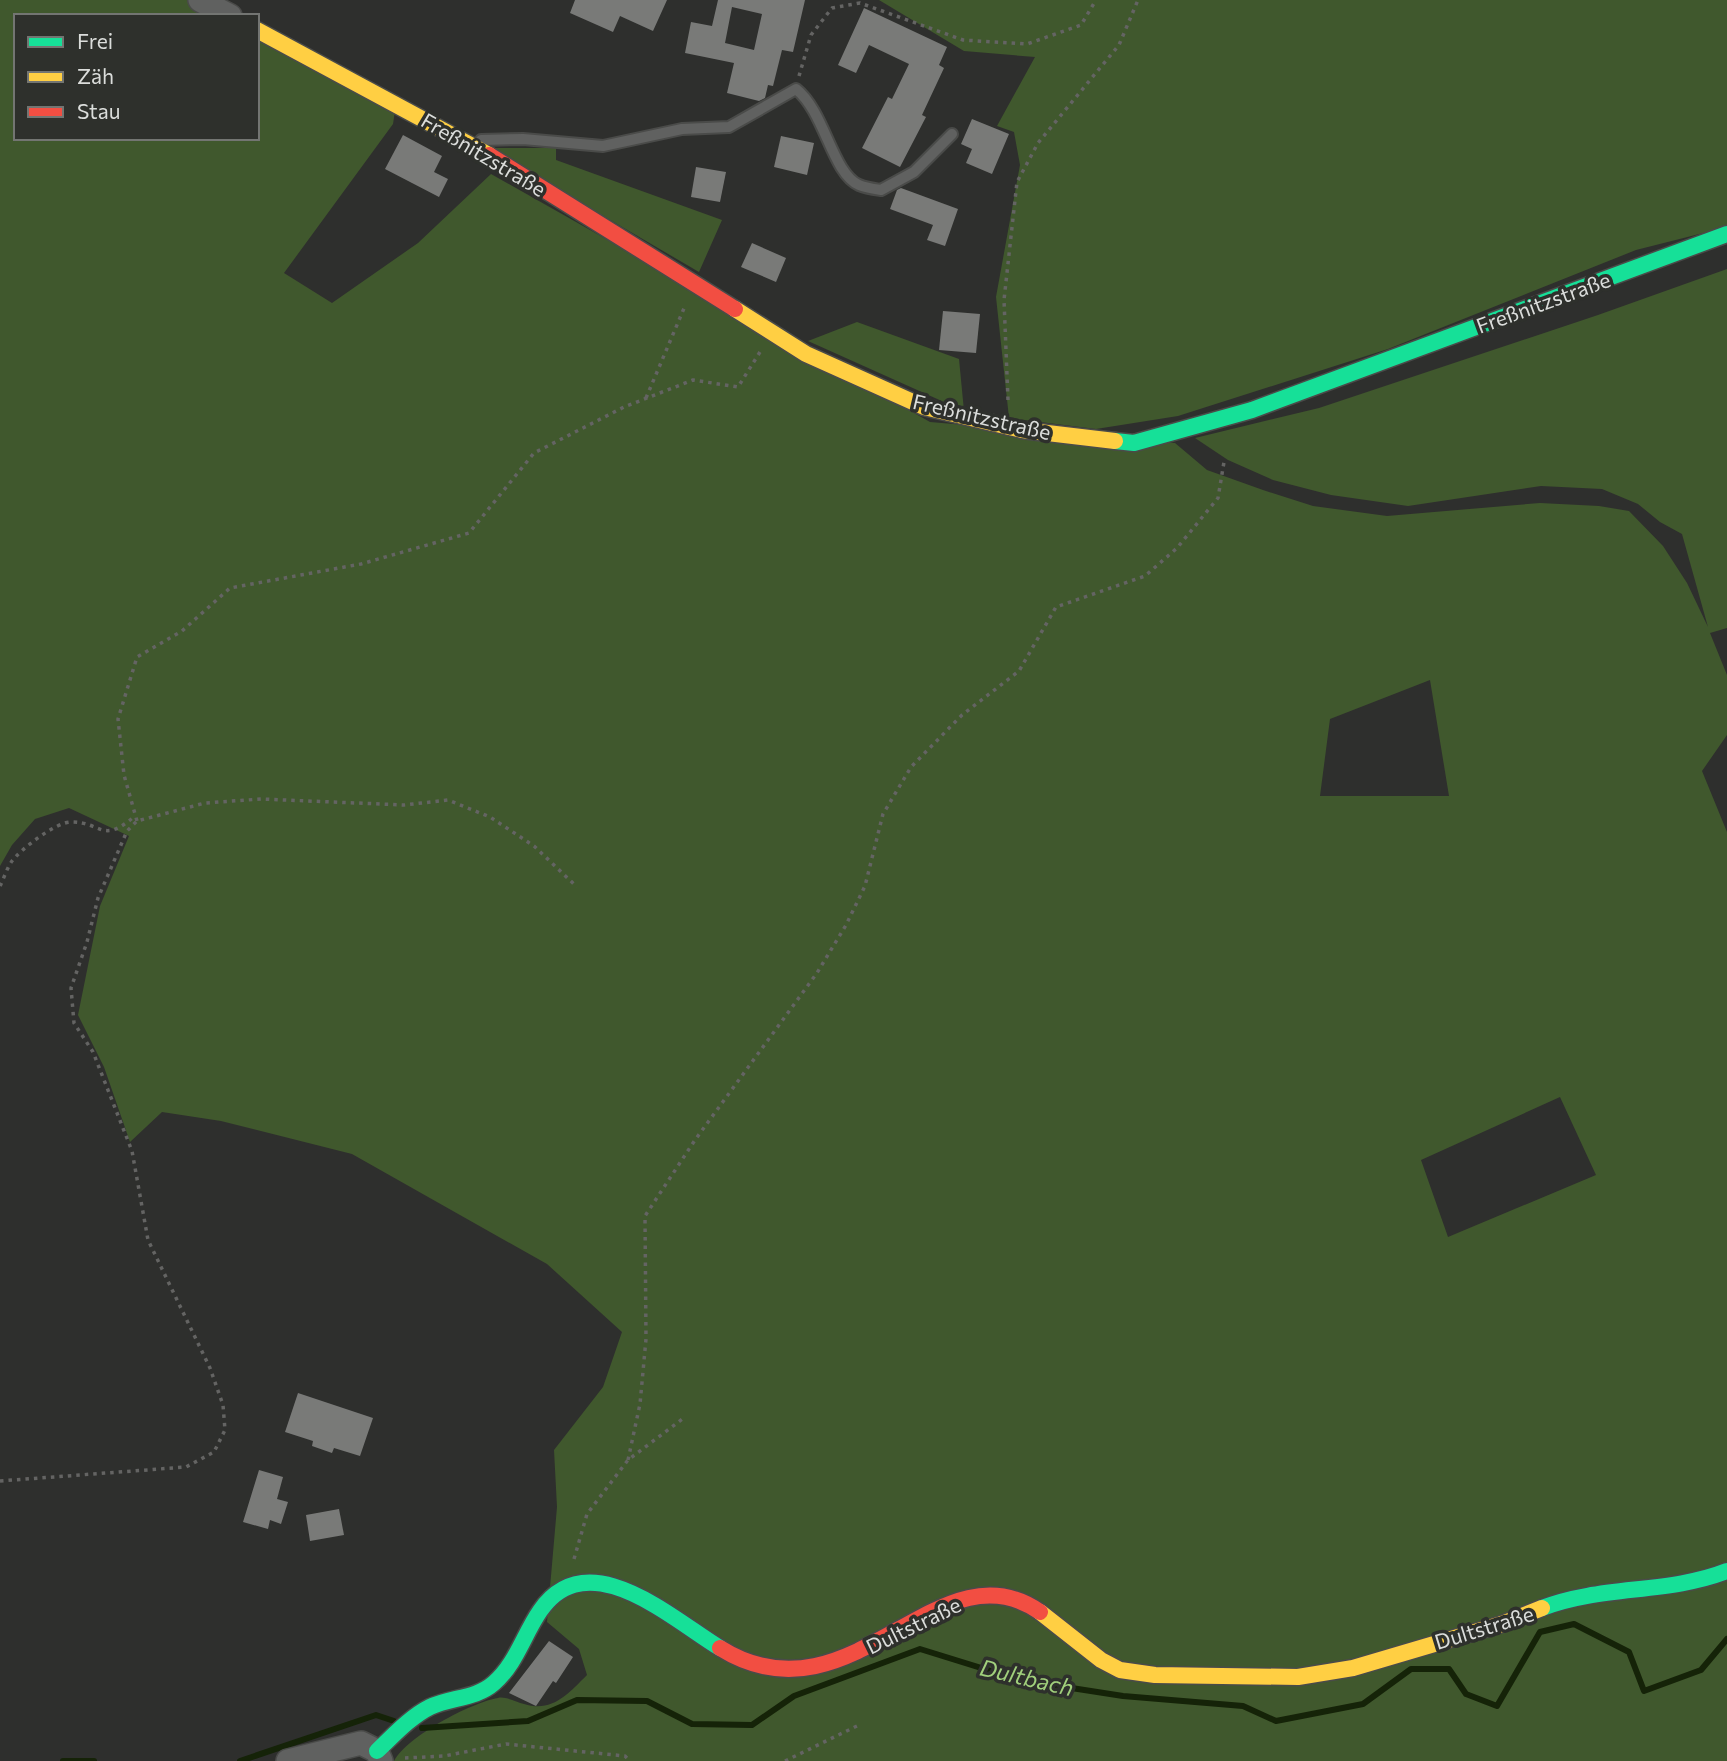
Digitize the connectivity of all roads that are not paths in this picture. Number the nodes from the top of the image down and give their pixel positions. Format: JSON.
{"nodes":[{"id":1,"x":201,"y":0,"type":"edge"},
{"id":2,"x":226,"y":14,"type":"edge"},
{"id":3,"x":259,"y":31,"type":"edge"},
{"id":4,"x":953,"y":134,"type":"dead end"},
{"id":5,"x":468,"y":141,"type":"junction"},
{"id":6,"x":1727,"y":234,"type":"edge"},
{"id":7,"x":1727,"y":1572,"type":"edge"},
{"id":8,"x":379,"y":1756,"type":"edge"},
{"id":9,"x":288,"y":1761,"type":"edge"}],
"edges":[{"from":1,"to":2,"type":"street"},
{"from":3,"to":5,"type":"street","name":"Freßnitzstraße"},
{"from":4,"to":5,"type":"lane"},
{"from":5,"to":6,"type":"street","name":"Freßnitzstraße"},
{"from":7,"to":8,"type":"street","name":"Dultstraße"},
{"from":8,"to":9,"type":"street"}]}
